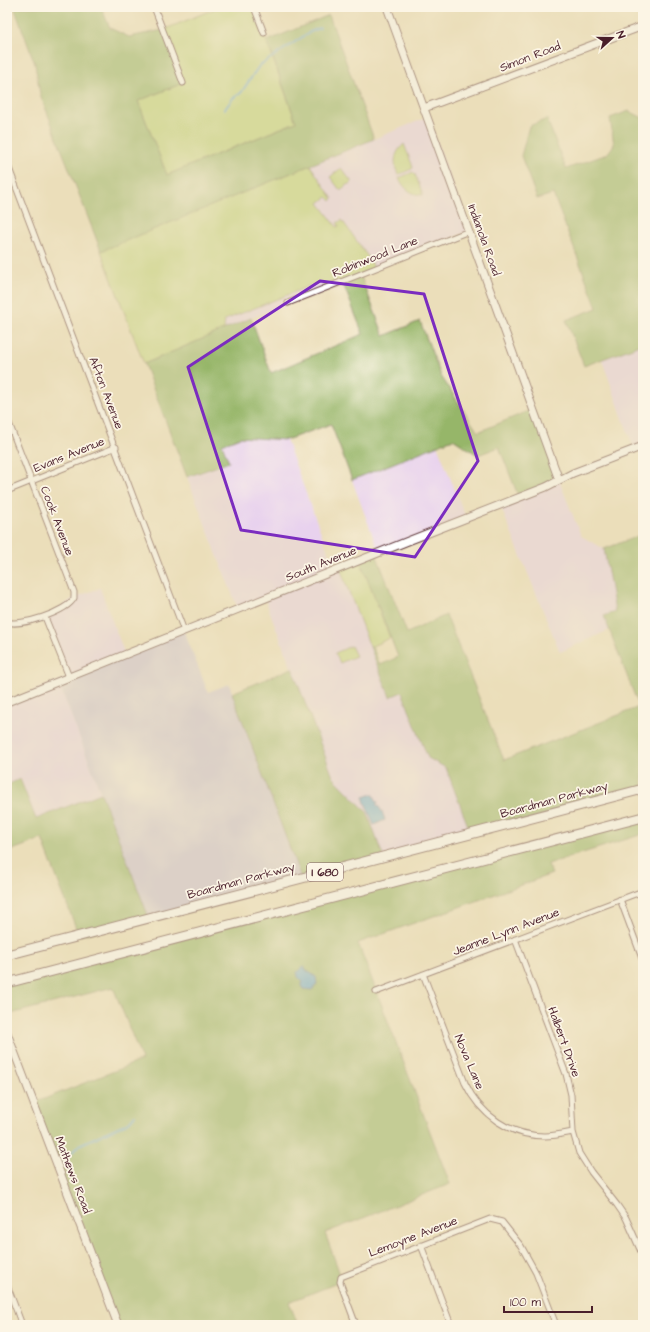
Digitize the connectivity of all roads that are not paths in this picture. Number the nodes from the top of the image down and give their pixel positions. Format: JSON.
{"nodes":[{"id":1,"x":154,"y":7,"type":"edge"},
{"id":2,"x":254,"y":7,"type":"edge"},
{"id":3,"x":387,"y":7,"type":"edge"},
{"id":4,"x":643,"y":26,"type":"edge"},
{"id":5,"x":264,"y":33,"type":"dead end"},
{"id":6,"x":183,"y":83,"type":"dead end"},
{"id":7,"x":424,"y":108,"type":"junction"},
{"id":8,"x":7,"y":163,"type":"edge"},
{"id":9,"x":469,"y":231,"type":"junction"},
{"id":10,"x":288,"y":303,"type":"dead end"},
{"id":11,"x":7,"y":418,"type":"edge"},
{"id":12,"x":643,"y":446,"type":"edge"},
{"id":13,"x":116,"y":447,"type":"junction"},
{"id":14,"x":559,"y":480,"type":"junction"},
{"id":15,"x":31,"y":481,"type":"junction"},
{"id":16,"x":7,"y":491,"type":"edge"},
{"id":17,"x":45,"y":617,"type":"junction"},
{"id":18,"x":7,"y":622,"type":"edge"},
{"id":19,"x":184,"y":631,"type":"junction"},
{"id":20,"x":69,"y":677,"type":"junction"},
{"id":21,"x":7,"y":702,"type":"edge"},
{"id":22,"x":643,"y":789,"type":"edge"},
{"id":23,"x":643,"y":817,"type":"edge"},
{"id":24,"x":643,"y":891,"type":"edge"},
{"id":25,"x":620,"y":900,"type":"junction"},
{"id":26,"x":515,"y":939,"type":"junction"},
{"id":27,"x":7,"y":955,"type":"edge"},
{"id":28,"x":643,"y":961,"type":"edge"},
{"id":29,"x":423,"y":974,"type":"junction"},
{"id":30,"x":7,"y":983,"type":"edge"},
{"id":31,"x":376,"y":992,"type":"dead end"},
{"id":32,"x":7,"y":1033,"type":"edge"},
{"id":33,"x":15,"y":1053,"type":"junction"},
{"id":34,"x":7,"y":1056,"type":"edge"},
{"id":35,"x":573,"y":1132,"type":"junction"},
{"id":36,"x":421,"y":1245,"type":"junction"},
{"id":37,"x":643,"y":1256,"type":"edge"},
{"id":38,"x":7,"y":1285,"type":"edge"},
{"id":39,"x":22,"y":1325,"type":"edge"},
{"id":40,"x":118,"y":1325,"type":"edge"},
{"id":41,"x":356,"y":1325,"type":"edge"},
{"id":42,"x":451,"y":1325,"type":"edge"},
{"id":43,"x":556,"y":1325,"type":"edge"}],
"edges":[{"from":1,"to":6,"type":"street"},
{"from":2,"to":5,"type":"street"},
{"from":3,"to":7,"type":"street","name":"Indianola Road"},
{"from":4,"to":7,"type":"street","name":"Simon Road"},
{"from":7,"to":9,"type":"street","name":"Indianola Road"},
{"from":8,"to":13,"type":"street","name":"Afton Avenue"},
{"from":9,"to":10,"type":"street","name":"Robinwood Lane"},
{"from":9,"to":14,"type":"street","name":"Indianola Road"},
{"from":11,"to":15,"type":"street","name":"Cook Avenue"},
{"from":12,"to":14,"type":"street","name":"South Avenue"},
{"from":13,"to":15,"type":"street","name":"Evans Avenue"},
{"from":13,"to":19,"type":"street","name":"Afton Avenue"},
{"from":14,"to":19,"type":"street","name":"South Avenue"},
{"from":15,"to":16,"type":"street","name":"Evans Avenue"},
{"from":15,"to":17,"type":"street","name":"Cook Avenue"},
{"from":17,"to":18,"type":"street","name":"Cook Avenue"},
{"from":17,"to":20,"type":"street"},
{"from":19,"to":20,"type":"street","name":"South Avenue"},
{"from":20,"to":21,"type":"street","name":"South Avenue"},
{"from":22,"to":27,"type":"highway","name":"Boardman Parkway","number":"I 680"},
{"from":23,"to":30,"type":"highway","number":"I 680"},
{"from":24,"to":25,"type":"street","name":"Jeanne Lynn Avenue"},
{"from":25,"to":26,"type":"street","name":"Jeanne Lynn Avenue"},
{"from":25,"to":28,"type":"street"},
{"from":26,"to":29,"type":"street","name":"Jeanne Lynn Avenue"},
{"from":26,"to":35,"type":"street","name":"Halbert Drive"},
{"from":29,"to":31,"type":"street","name":"Jeanne Lynn Avenue"},
{"from":29,"to":35,"type":"street","name":"Nova Lane"},
{"from":32,"to":33,"type":"street","name":"Mathews Road"},
{"from":33,"to":34,"type":"street"},
{"from":33,"to":40,"type":"street","name":"Mathews Road"},
{"from":35,"to":37,"type":"street","name":"Halbert Drive"},
{"from":36,"to":41,"type":"street","name":"Lemoyne Avenue"},
{"from":36,"to":42,"type":"street"},
{"from":36,"to":43,"type":"street","name":"Lemoyne Avenue"},
{"from":38,"to":39,"type":"street"}]}
